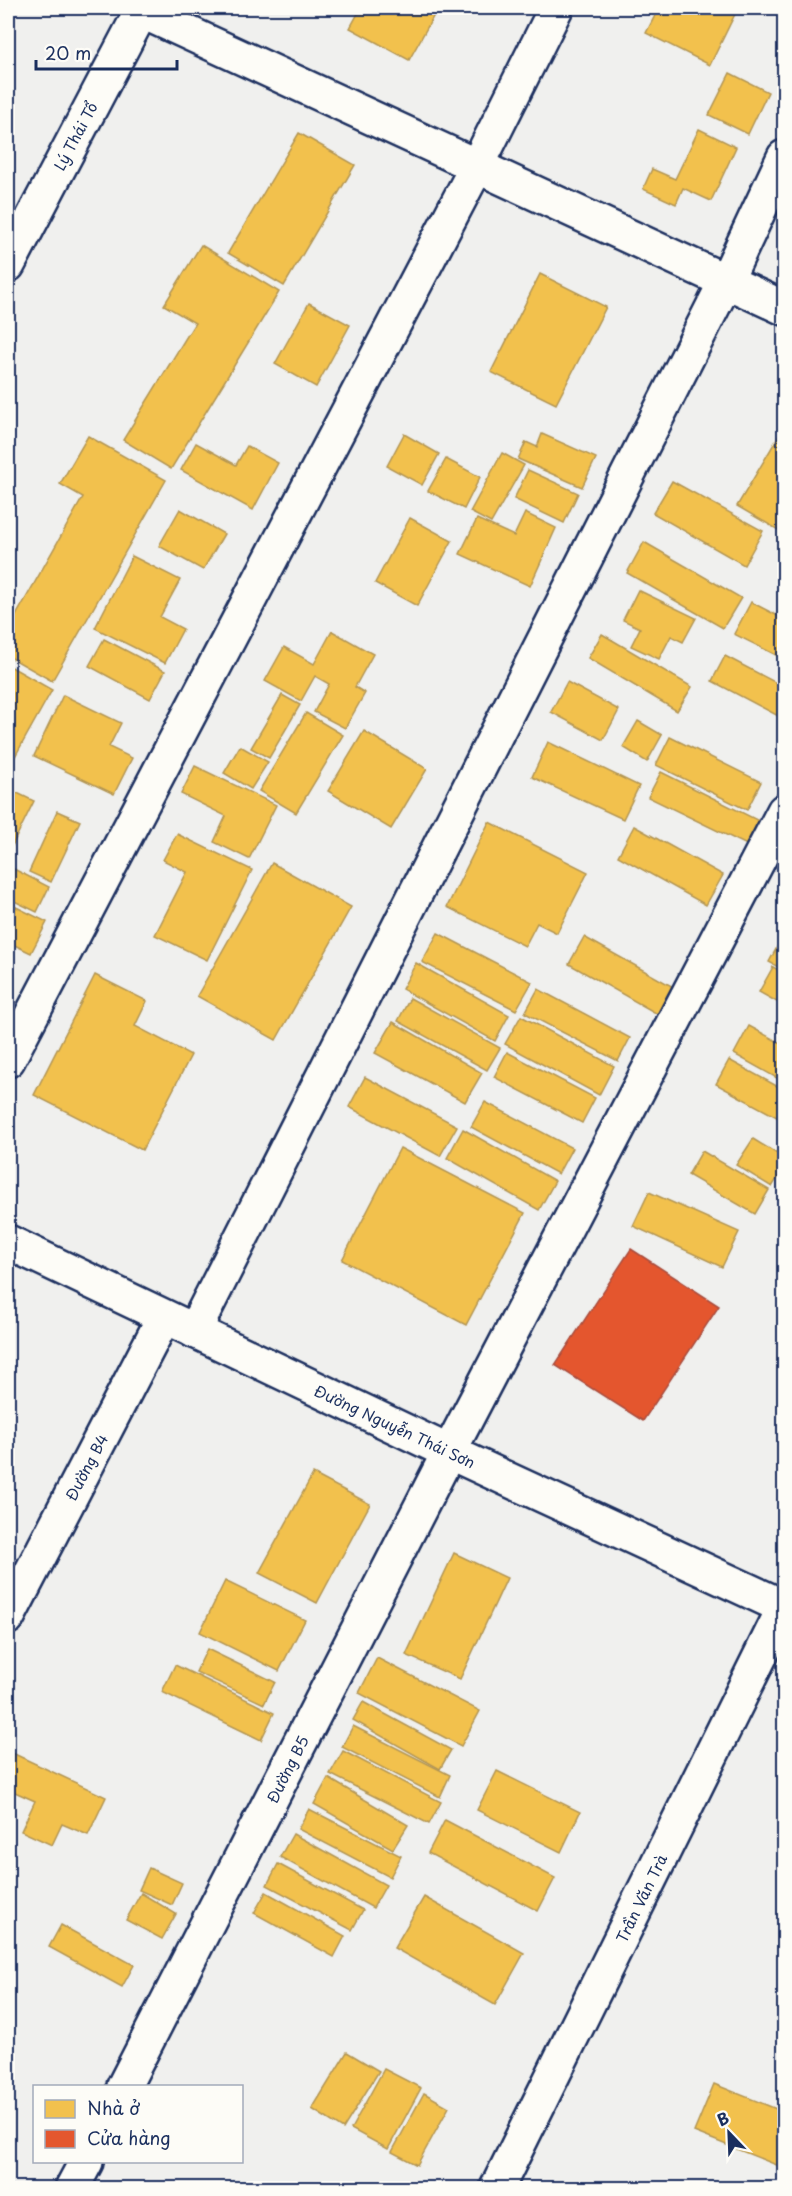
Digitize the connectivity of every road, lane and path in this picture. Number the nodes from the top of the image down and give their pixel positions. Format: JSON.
{"nodes":[{"id":1,"x":556,"y":8,"type":"edge"},
{"id":2,"x":139,"y":9,"type":"edge"},
{"id":3,"x":784,"y":157,"type":"edge"},
{"id":4,"x":477,"y":166,"type":"junction"},
{"id":5,"x":8,"y":265,"type":"edge"},
{"id":6,"x":726,"y":281,"type":"junction"},
{"id":7,"x":784,"y":308,"type":"edge"},
{"id":8,"x":784,"y":811,"type":"edge"},
{"id":9,"x":8,"y":1060,"type":"edge"},
{"id":10,"x":8,"y":1242,"type":"edge"},
{"id":11,"x":164,"y":1317,"type":"junction"},
{"id":12,"x":194,"y":1330,"type":"junction"},
{"id":13,"x":449,"y":1452,"type":"junction"},
{"id":14,"x":784,"y":1607,"type":"edge"},
{"id":15,"x":8,"y":1617,"type":"edge"},
{"id":16,"x":125,"y":2085,"type":"edge"},
{"id":17,"x":85,"y":2163,"type":"edge"},
{"id":18,"x":72,"y":2188,"type":"edge"},
{"id":19,"x":497,"y":2188,"type":"edge"}],
"edges":[{"from":1,"to":4,"type":"street"},
{"from":2,"to":4,"type":"street"},
{"from":2,"to":5,"type":"street","name":"Lý Thái Tổ"},
{"from":3,"to":6,"type":"street"},
{"from":4,"to":6,"type":"street"},
{"from":4,"to":9,"type":"street"},
{"from":6,"to":7,"type":"street"},
{"from":6,"to":12,"type":"street"},
{"from":8,"to":13,"type":"street","name":"Đường B5"},
{"from":10,"to":11,"type":"street","name":"Đường Nguyễn Thái Sơn"},
{"from":11,"to":12,"type":"street","name":"Đường Nguyễn Thái Sơn"},
{"from":11,"to":15,"type":"street","name":"Đường B4"},
{"from":12,"to":13,"type":"street","name":"Đường Nguyễn Thái Sơn"},
{"from":13,"to":14,"type":"street","name":"Đường Nguyễn Thái Sơn"},
{"from":13,"to":16,"type":"street","name":"Đường B5"},
{"from":14,"to":19,"type":"street","name":"Trần Văn Trà"},
{"from":17,"to":18,"type":"street"}]}
